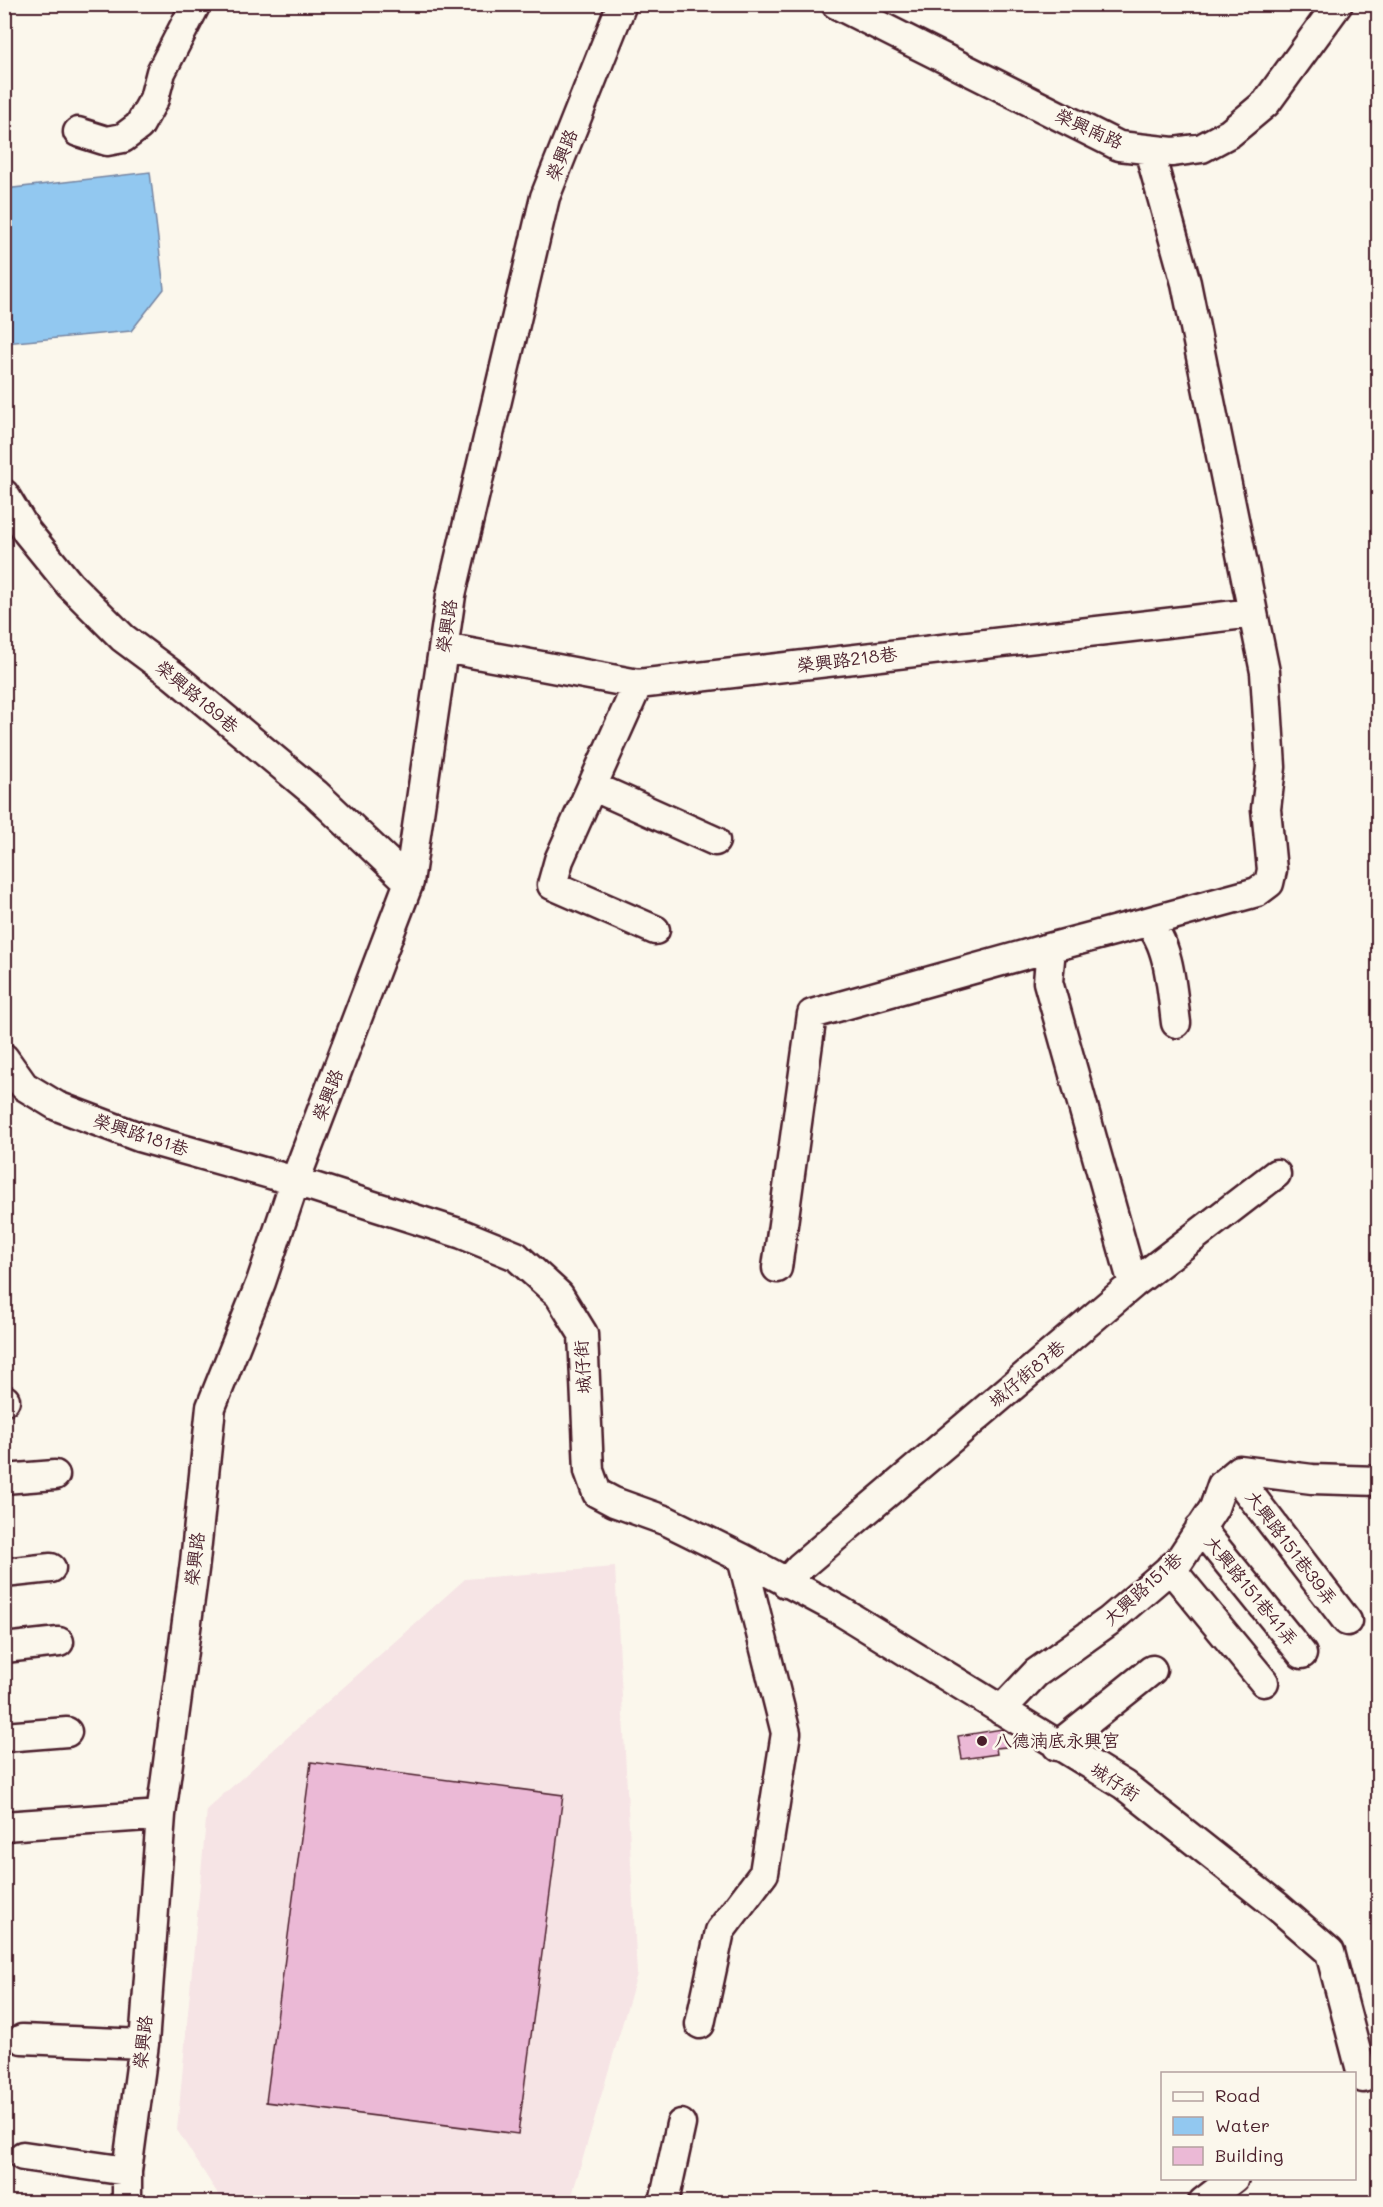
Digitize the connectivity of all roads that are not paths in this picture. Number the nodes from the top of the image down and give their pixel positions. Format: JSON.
{"nodes":[{"id":1,"x":196,"y":4,"type":"edge"},
{"id":2,"x":622,"y":4,"type":"edge"},
{"id":3,"x":836,"y":4,"type":"edge"},
{"id":4,"x":1338,"y":4,"type":"edge"},
{"id":5,"x":78,"y":132,"type":"dead end"},
{"id":6,"x":1149,"y":150,"type":"junction"},
{"id":7,"x":4,"y":494,"type":"edge"},
{"id":8,"x":1252,"y":613,"type":"junction"},
{"id":9,"x":444,"y":648,"type":"junction"},
{"id":10,"x":638,"y":684,"type":"junction"},
{"id":11,"x":592,"y":786,"type":"junction"},
{"id":12,"x":715,"y":842,"type":"dead end"},
{"id":13,"x":409,"y":882,"type":"junction"},
{"id":14,"x":1147,"y":922,"type":"junction"},
{"id":15,"x":655,"y":930,"type":"dead end"},
{"id":16,"x":1045,"y":949,"type":"junction"},
{"id":17,"x":1176,"y":1023,"type":"dead end"},
{"id":18,"x":4,"y":1058,"type":"edge"},
{"id":19,"x":1276,"y":1174,"type":"dead end"},
{"id":20,"x":295,"y":1180,"type":"junction"},
{"id":21,"x":777,"y":1268,"type":"dead end"},
{"id":22,"x":1133,"y":1284,"type":"junction"},
{"id":23,"x":55,"y":1475,"type":"dead end"},
{"id":24,"x":1235,"y":1475,"type":"junction"},
{"id":25,"x":4,"y":1479,"type":"edge"},
{"id":26,"x":1378,"y":1482,"type":"edge"},
{"id":27,"x":1200,"y":1528,"type":"junction"},
{"id":28,"x":51,"y":1568,"type":"dead end"},
{"id":29,"x":1170,"y":1568,"type":"junction"},
{"id":30,"x":762,"y":1569,"type":"junction"},
{"id":31,"x":4,"y":1573,"type":"edge"},
{"id":32,"x":1347,"y":1621,"type":"dead end"},
{"id":33,"x":59,"y":1642,"type":"dead end"},
{"id":34,"x":4,"y":1648,"type":"edge"},
{"id":35,"x":1302,"y":1654,"type":"dead end"},
{"id":36,"x":1152,"y":1670,"type":"dead end"},
{"id":37,"x":1264,"y":1682,"type":"dead end"},
{"id":38,"x":1001,"y":1710,"type":"junction"},
{"id":39,"x":67,"y":1732,"type":"dead end"},
{"id":40,"x":4,"y":1737,"type":"edge"},
{"id":41,"x":1058,"y":1746,"type":"junction"},
{"id":42,"x":161,"y":1815,"type":"junction"},
{"id":43,"x":4,"y":1826,"type":"edge"},
{"id":44,"x":700,"y":2024,"type":"dead end"},
{"id":45,"x":22,"y":2039,"type":"dead end"},
{"id":46,"x":144,"y":2044,"type":"junction"},
{"id":47,"x":1365,"y":2082,"type":"edge"},
{"id":48,"x":681,"y":2124,"type":"dead end"},
{"id":49,"x":23,"y":2156,"type":"dead end"},
{"id":50,"x":127,"y":2171,"type":"junction"},
{"id":51,"x":1231,"y":2180,"type":"edge"},
{"id":52,"x":127,"y":2202,"type":"edge"},
{"id":53,"x":664,"y":2202,"type":"edge"},
{"id":54,"x":1203,"y":2202,"type":"edge"}],
"edges":[{"from":1,"to":5,"type":"street"},
{"from":2,"to":9,"type":"street","name":"榮興路"},
{"from":3,"to":6,"type":"street","name":"榮興南路"},
{"from":4,"to":6,"type":"street","name":"榮興南路"},
{"from":6,"to":8,"type":"street"},
{"from":7,"to":13,"type":"street","name":"榮興路189巷"},
{"from":8,"to":10,"type":"street","name":"榮興路218巷"},
{"from":8,"to":14,"type":"street"},
{"from":9,"to":10,"type":"street","name":"榮興路218巷"},
{"from":9,"to":13,"type":"street","name":"榮興路"},
{"from":10,"to":11,"type":"street"},
{"from":11,"to":12,"type":"street"},
{"from":11,"to":15,"type":"street"},
{"from":13,"to":20,"type":"street","name":"榮興路"},
{"from":14,"to":16,"type":"street"},
{"from":14,"to":17,"type":"street"},
{"from":16,"to":21,"type":"street"},
{"from":16,"to":22,"type":"street"},
{"from":18,"to":20,"type":"street","name":"榮興路181巷"},
{"from":19,"to":22,"type":"street","name":"城仔街87巷"},
{"from":20,"to":30,"type":"street","name":"城仔街"},
{"from":20,"to":42,"type":"street","name":"榮興路"},
{"from":22,"to":30,"type":"street","name":"城仔街87巷"},
{"from":23,"to":25,"type":"street"},
{"from":24,"to":26,"type":"street"},
{"from":24,"to":27,"type":"street","name":"大興路151巷"},
{"from":24,"to":32,"type":"street","name":"大興路151巷39弄"},
{"from":27,"to":29,"type":"street","name":"大興路151巷"},
{"from":27,"to":35,"type":"street","name":"大興路151巷41弄"},
{"from":28,"to":31,"type":"street"},
{"from":29,"to":37,"type":"street"},
{"from":29,"to":38,"type":"street","name":"大興路151巷"},
{"from":30,"to":38,"type":"street","name":"城仔街"},
{"from":30,"to":44,"type":"street"},
{"from":33,"to":34,"type":"street"},
{"from":36,"to":41,"type":"street"},
{"from":38,"to":41,"type":"street","name":"城仔街"},
{"from":39,"to":40,"type":"street"},
{"from":41,"to":47,"type":"street","name":"城仔街"},
{"from":42,"to":43,"type":"street"},
{"from":42,"to":46,"type":"street","name":"榮興路"},
{"from":45,"to":46,"type":"street"},
{"from":46,"to":50,"type":"street","name":"榮興路"},
{"from":48,"to":53,"type":"street"},
{"from":49,"to":50,"type":"street"},
{"from":50,"to":52,"type":"street","name":"榮興路"},
{"from":51,"to":54,"type":"street"}]}
